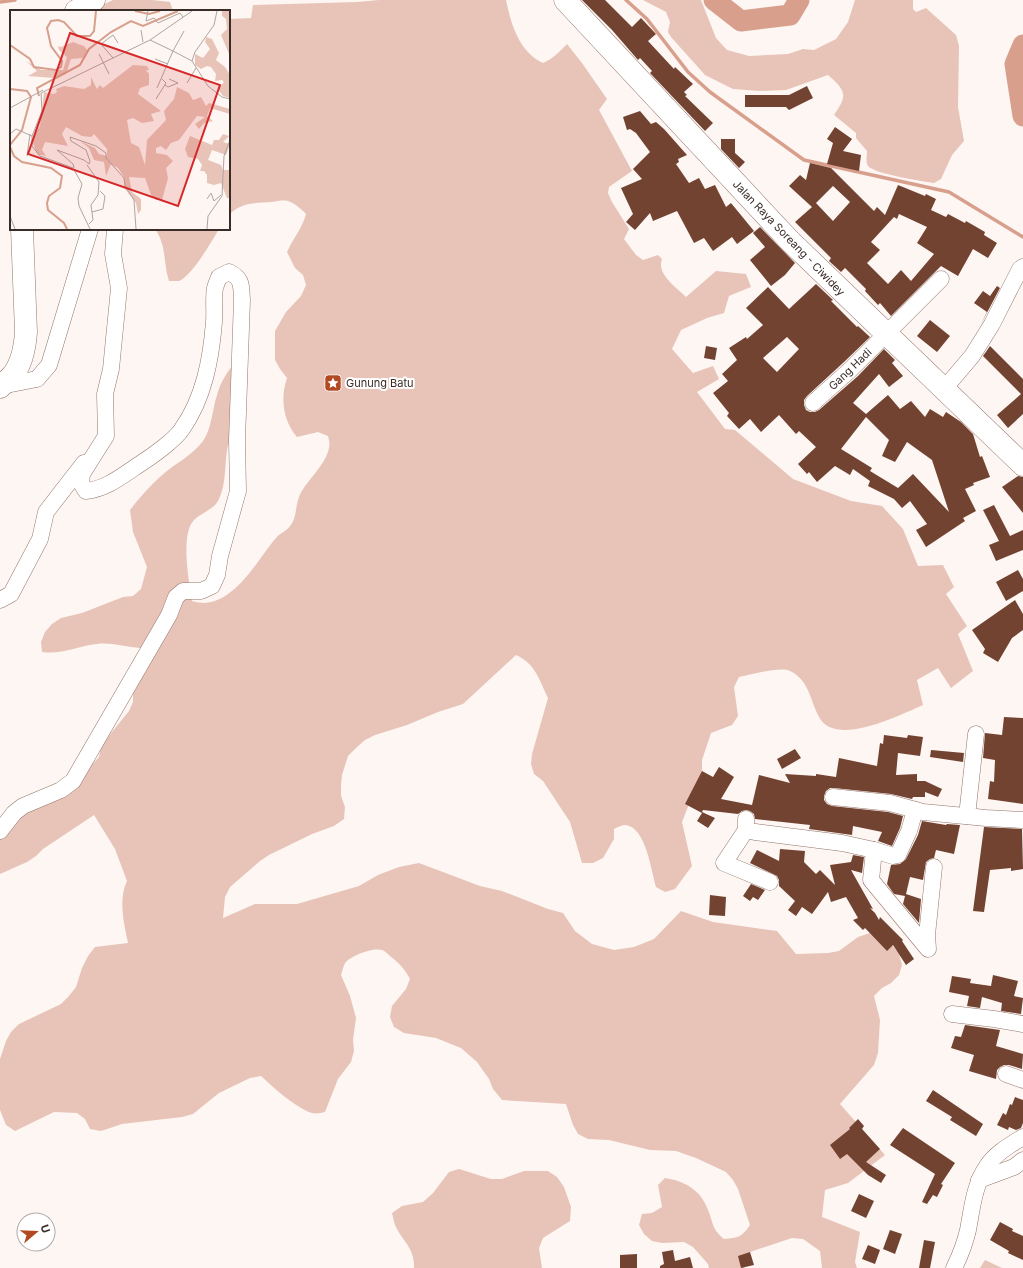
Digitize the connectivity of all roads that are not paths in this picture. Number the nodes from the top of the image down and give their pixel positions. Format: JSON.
{"nodes":[{"id":1,"x":94,"y":0,"type":"edge"},
{"id":2,"x":565,"y":0,"type":"edge"},
{"id":3,"x":78,"y":10,"type":"edge"},
{"id":4,"x":22,"y":230,"type":"edge"},
{"id":5,"x":90,"y":230,"type":"edge"},
{"id":6,"x":115,"y":230,"type":"edge"},
{"id":7,"x":1023,"y":267,"type":"edge"},
{"id":8,"x":941,"y":279,"type":"dead end"},
{"id":9,"x":885,"y":334,"type":"junction"},
{"id":10,"x":0,"y":386,"type":"edge"},
{"id":11,"x":944,"y":390,"type":"junction"},
{"id":12,"x":813,"y":404,"type":"dead end"},
{"id":13,"x":106,"y":436,"type":"junction"},
{"id":14,"x":1023,"y":465,"type":"edge"},
{"id":15,"x":0,"y":600,"type":"edge"},
{"id":16,"x":976,"y":734,"type":"dead end"},
{"id":17,"x":834,"y":797,"type":"dead end"},
{"id":18,"x":915,"y":810,"type":"junction"},
{"id":19,"x":967,"y":816,"type":"junction"},
{"id":20,"x":1023,"y":820,"type":"edge"},
{"id":21,"x":0,"y":831,"type":"edge"},
{"id":22,"x":874,"y":850,"type":"junction"},
{"id":23,"x":934,"y":867,"type":"dead end"},
{"id":24,"x":770,"y":882,"type":"dead end"},
{"id":25,"x":952,"y":1014,"type":"dead end"},
{"id":26,"x":1023,"y":1024,"type":"edge"},
{"id":27,"x":1006,"y":1074,"type":"dead end"},
{"id":28,"x":1023,"y":1080,"type":"edge"},
{"id":29,"x":1023,"y":1137,"type":"edge"},
{"id":30,"x":1023,"y":1160,"type":"edge"},
{"id":31,"x":979,"y":1180,"type":"junction"},
{"id":32,"x":954,"y":1268,"type":"edge"}],
"edges":[{"from":1,"to":3,"type":"highway"},
{"from":2,"to":9,"type":"highway","name":"Jalan Raya Soreang - Ciwidey"},
{"from":4,"to":10,"type":"highway"},
{"from":5,"to":10,"type":"street"},
{"from":6,"to":13,"type":"street"},
{"from":7,"to":11,"type":"street"},
{"from":8,"to":9,"type":"street","name":"Gang Hadi"},
{"from":9,"to":11,"type":"highway","name":"Jalan Raya Soreang - Ciwidey"},
{"from":9,"to":12,"type":"street","name":"Gang Hadi"},
{"from":11,"to":14,"type":"highway","name":"Jalan Raya Soreang - Ciwidey"},
{"from":13,"to":15,"type":"street"},
{"from":13,"to":21,"type":"street"},
{"from":16,"to":19,"type":"street"},
{"from":17,"to":18,"type":"street"},
{"from":18,"to":19,"type":"street"},
{"from":18,"to":22,"type":"street"},
{"from":19,"to":20,"type":"street"},
{"from":22,"to":23,"type":"street"},
{"from":22,"to":24,"type":"street"},
{"from":25,"to":26,"type":"street"},
{"from":27,"to":28,"type":"street"},
{"from":29,"to":31,"type":"street"},
{"from":30,"to":31,"type":"street"},
{"from":31,"to":32,"type":"street"}]}
